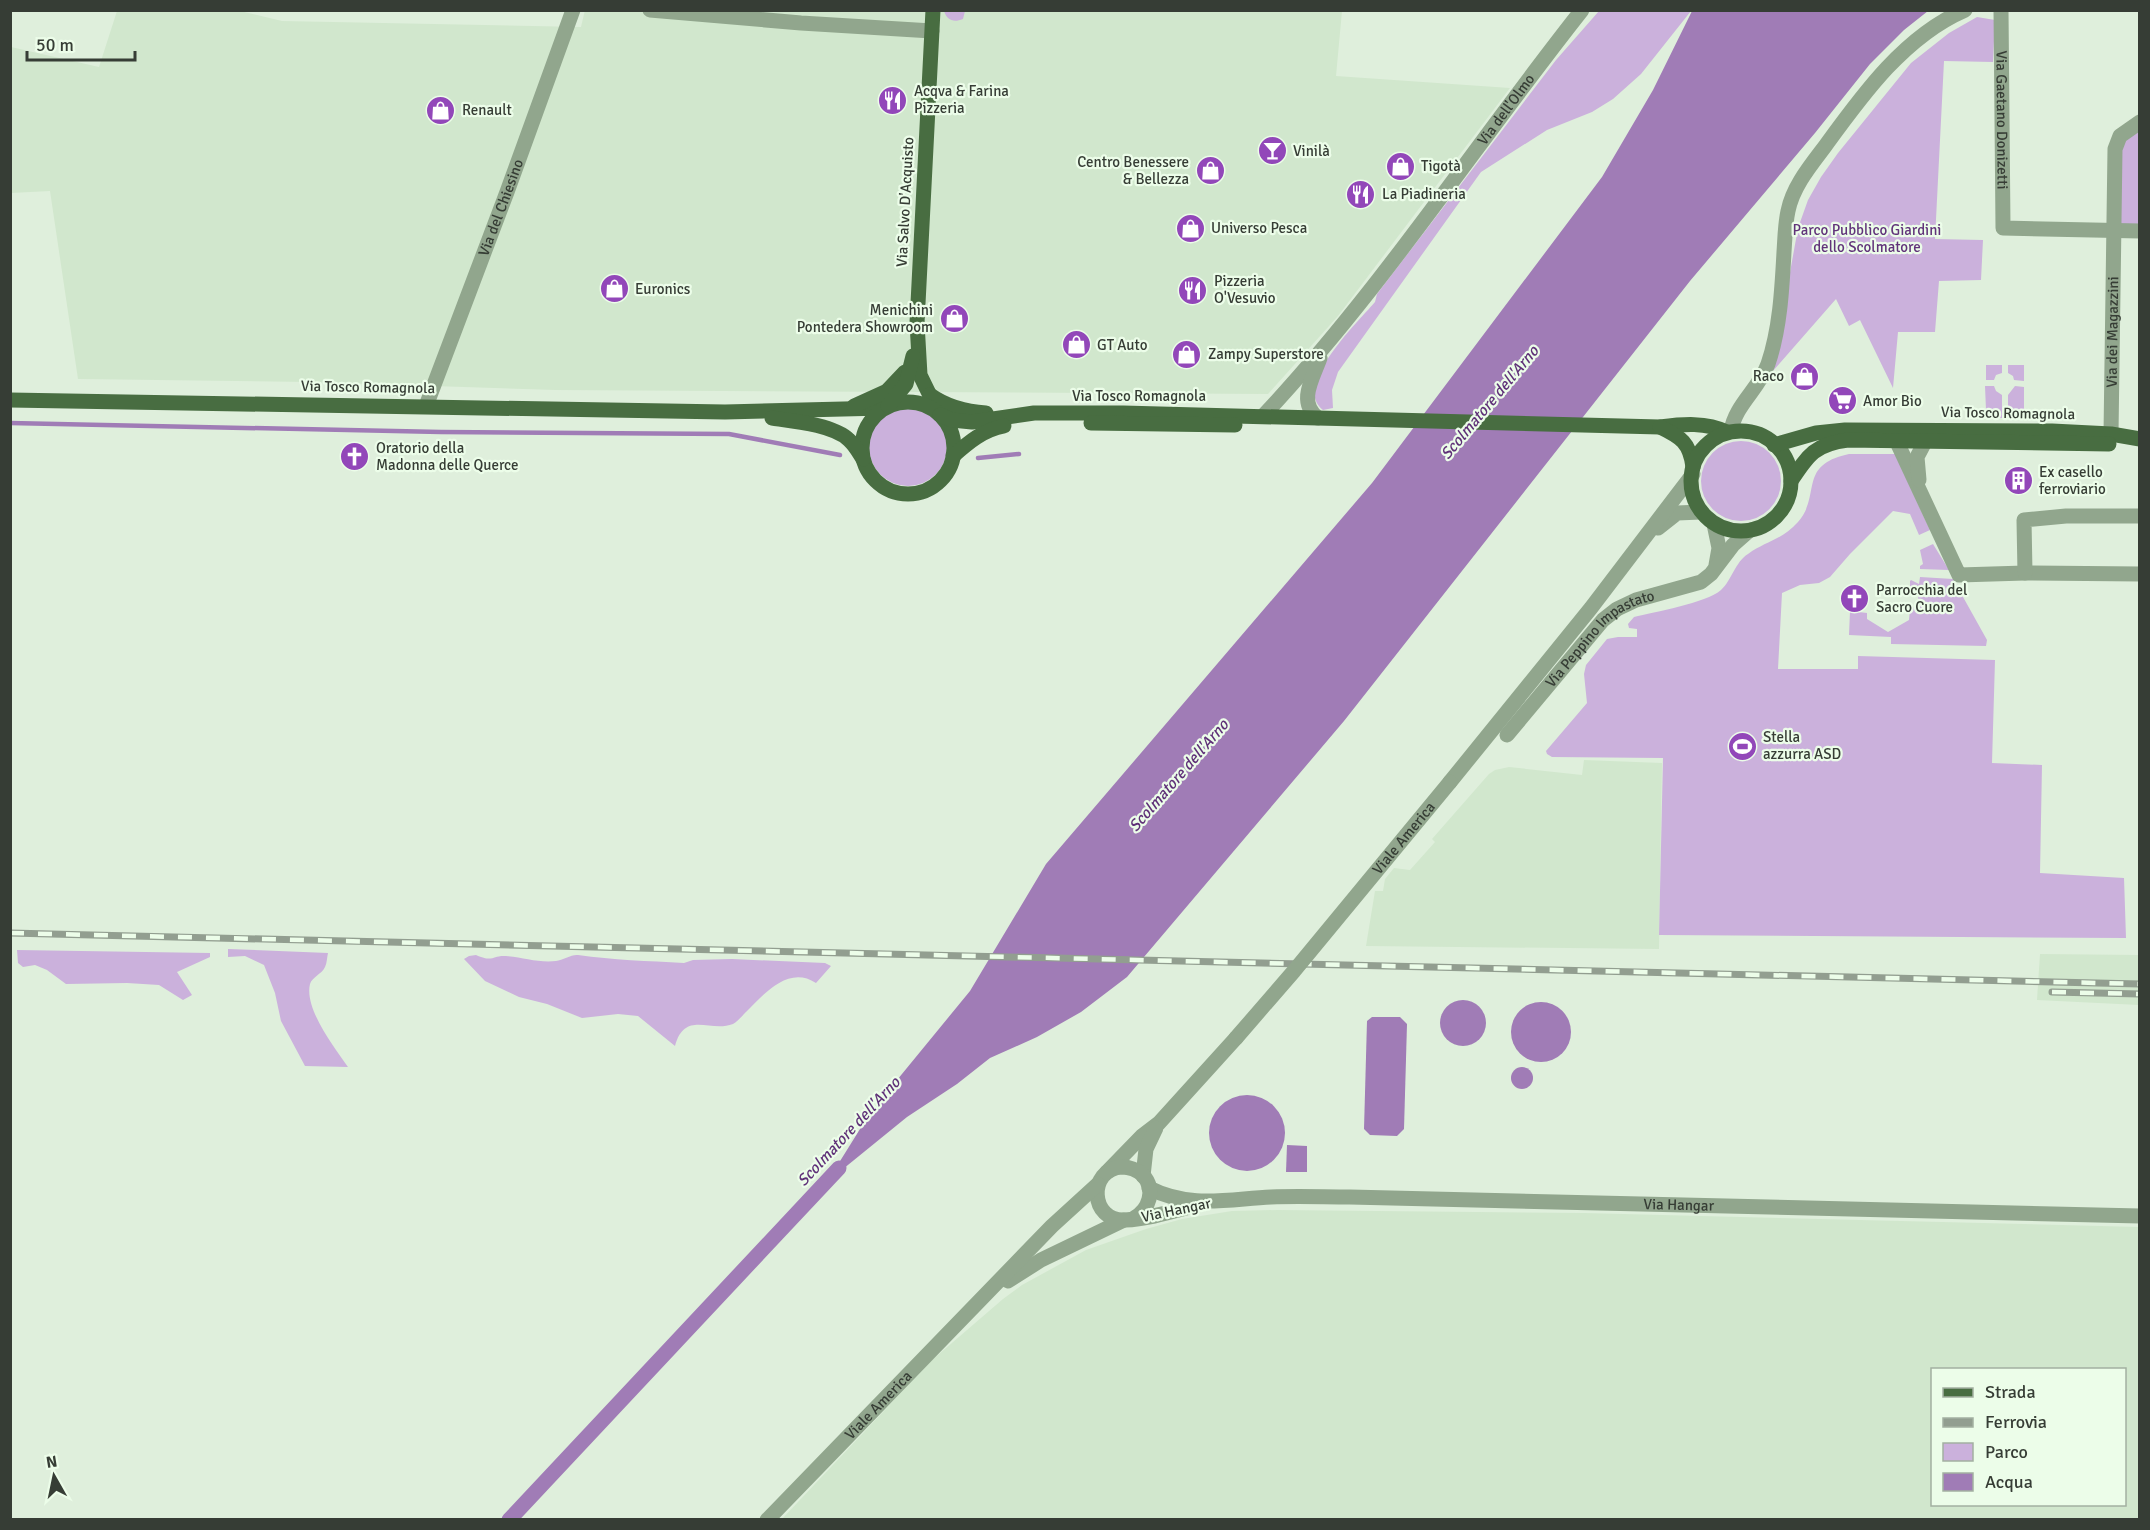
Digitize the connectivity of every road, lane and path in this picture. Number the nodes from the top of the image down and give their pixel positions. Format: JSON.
{"nodes":[{"id":1,"x":573,"y":10,"type":"edge"},
{"id":2,"x":650,"y":10,"type":"edge"},
{"id":3,"x":933,"y":10,"type":"edge"},
{"id":4,"x":1582,"y":10,"type":"edge"},
{"id":5,"x":1965,"y":10,"type":"edge"},
{"id":6,"x":2001,"y":10,"type":"edge"},
{"id":7,"x":932,"y":31,"type":"junction"},
{"id":8,"x":2139,"y":122,"type":"edge"},
{"id":9,"x":2113,"y":230,"type":"junction"},
{"id":10,"x":2139,"y":231,"type":"edge"},
{"id":11,"x":917,"y":323,"type":"junction"},
{"id":12,"x":1322,"y":352,"type":"junction"},
{"id":13,"x":912,"y":359,"type":"junction"},
{"id":14,"x":928,"y":394,"type":"junction"},
{"id":15,"x":10,"y":400,"type":"edge"},
{"id":16,"x":426,"y":406,"type":"junction"},
{"id":17,"x":886,"y":408,"type":"junction"},
{"id":18,"x":844,"y":410,"type":"junction"},
{"id":19,"x":725,"y":412,"type":"junction"},
{"id":20,"x":1028,"y":414,"type":"junction"},
{"id":21,"x":940,"y":415,"type":"junction"},
{"id":22,"x":1264,"y":415,"type":"junction"},
{"id":23,"x":1318,"y":418,"type":"junction"},
{"id":24,"x":1339,"y":419,"type":"junction"},
{"id":25,"x":1680,"y":430,"type":"junction"},
{"id":26,"x":1729,"y":432,"type":"junction"},
{"id":27,"x":2111,"y":434,"type":"junction"},
{"id":28,"x":2137,"y":439,"type":"edge"},
{"id":29,"x":1896,"y":440,"type":"junction"},
{"id":30,"x":1926,"y":440,"type":"junction"},
{"id":31,"x":1774,"y":445,"type":"junction"},
{"id":32,"x":953,"y":456,"type":"junction"},
{"id":33,"x":863,"y":459,"type":"junction"},
{"id":34,"x":1693,"y":471,"type":"junction"},
{"id":35,"x":1791,"y":481,"type":"junction"},
{"id":36,"x":1921,"y":492,"type":"junction"},
{"id":37,"x":1701,"y":512,"type":"junction"},
{"id":38,"x":2139,"y":516,"type":"edge"},
{"id":39,"x":1714,"y":524,"type":"junction"},
{"id":40,"x":1750,"y":530,"type":"junction"},
{"id":41,"x":1638,"y":546,"type":"junction"},
{"id":42,"x":1714,"y":570,"type":"junction"},
{"id":43,"x":2025,"y":573,"type":"junction"},
{"id":44,"x":2139,"y":574,"type":"edge"},
{"id":45,"x":1507,"y":735,"type":"dead end"},
{"id":46,"x":1159,"y":1122,"type":"junction"},
{"id":47,"x":1102,"y":1178,"type":"junction"},
{"id":48,"x":1146,"y":1182,"type":"junction"},
{"id":49,"x":1218,"y":1201,"type":"junction"},
{"id":50,"x":2139,"y":1216,"type":"edge"},
{"id":51,"x":1129,"y":1219,"type":"junction"},
{"id":52,"x":990,"y":1292,"type":"junction"},
{"id":53,"x":767,"y":1520,"type":"edge"}],
"edges":[{"from":1,"to":16,"type":"street","name":"Via del Chiesino"},
{"from":2,"to":7,"type":"street"},
{"from":3,"to":7,"type":"main road","name":"Via Salvo D'Acquisto"},
{"from":4,"to":12,"type":"street","name":"Via dell'Olmo"},
{"from":5,"to":26,"type":"street"},
{"from":6,"to":9,"type":"street","name":"Via Gaetano Donizetti"},
{"from":7,"to":11,"type":"main road","name":"Via Salvo D'Acquisto"},
{"from":8,"to":9,"type":"street","name":"Via dei Magazzini"},
{"from":9,"to":10,"type":"street"},
{"from":9,"to":27,"type":"street","name":"Via dei Magazzini"},
{"from":11,"to":13,"type":"main road"},
{"from":11,"to":14,"type":"main road"},
{"from":12,"to":22,"type":"street","name":"Via dell'Olmo"},
{"from":12,"to":23,"type":"street","name":"Via dell'Olmo"},
{"from":13,"to":17,"type":"main road"},
{"from":13,"to":18,"type":"main road"},
{"from":14,"to":20,"type":"main road"},
{"from":14,"to":21,"type":"main road"},
{"from":15,"to":16,"type":"main road","name":"Via Tosco Romagnola"},
{"from":16,"to":19,"type":"main road","name":"Via Tosco Romagnola"},
{"from":17,"to":18,"type":"main road","name":"Via Tosco Romagnola"},
{"from":17,"to":21,"type":"main road"},
{"from":17,"to":33,"type":"main road"},
{"from":18,"to":19,"type":"main road","name":"Via Tosco Romagnola"},
{"from":19,"to":33,"type":"main road","name":"Via Tosco Romagnola"},
{"from":20,"to":21,"type":"main road","name":"Via Tosco Romagnola"},
{"from":20,"to":22,"type":"main road","name":"Via Tosco Romagnola"},
{"from":21,"to":32,"type":"main road"},
{"from":22,"to":23,"type":"main road","name":"Via Tosco Romagnola"},
{"from":23,"to":24,"type":"main road","name":"Via Tosco Romagnola"},
{"from":24,"to":25,"type":"main road","name":"Via Tosco Romagnola"},
{"from":24,"to":32,"type":"main road","name":"Via Tosco Romagnola"},
{"from":25,"to":26,"type":"main road","name":"Via Tosco Romagnola"},
{"from":25,"to":34,"type":"main road"},
{"from":26,"to":31,"type":"main road"},
{"from":26,"to":34,"type":"main road"},
{"from":27,"to":28,"type":"main road","name":"Via Tosco Romagnola"},
{"from":27,"to":31,"type":"main road","name":"Via Tosco Romagnola"},
{"from":28,"to":30,"type":"main road","name":"Via Tosco Romagnola"},
{"from":29,"to":30,"type":"main road","name":"Via Tosco Romagnola"},
{"from":29,"to":35,"type":"main road","name":"Via Tosco Romagnola"},
{"from":29,"to":36,"type":"street"},
{"from":30,"to":36,"type":"street"},
{"from":31,"to":35,"type":"main road"},
{"from":32,"to":33,"type":"main road"},
{"from":34,"to":37,"type":"main road"},
{"from":34,"to":41,"type":"street"},
{"from":35,"to":40,"type":"main road"},
{"from":36,"to":43,"type":"street"},
{"from":37,"to":39,"type":"main road"},
{"from":37,"to":41,"type":"street"},
{"from":38,"to":43,"type":"street"},
{"from":39,"to":40,"type":"main road"},
{"from":39,"to":42,"type":"street"},
{"from":40,"to":42,"type":"street","name":"Via Peppino Impastato"},
{"from":41,"to":46,"type":"street","name":"Viale America","bridge":true},
{"from":42,"to":45,"type":"street","name":"Via Peppino Impastato"},
{"from":43,"to":44,"type":"street"},
{"from":46,"to":47,"type":"street","name":"Viale America"},
{"from":46,"to":48,"type":"street","name":"Viale America"},
{"from":47,"to":48,"type":"street"},
{"from":47,"to":51,"type":"street"},
{"from":47,"to":52,"type":"street","name":"Viale America"},
{"from":48,"to":49,"type":"street","name":"Via Hangar"},
{"from":48,"to":51,"type":"street","name":"Viale America"},
{"from":49,"to":50,"type":"street","name":"Via Hangar"},
{"from":49,"to":51,"type":"street","name":"Via Hangar"},
{"from":51,"to":52,"type":"street","name":"Viale America"},
{"from":52,"to":53,"type":"street","name":"Viale America"}]}
